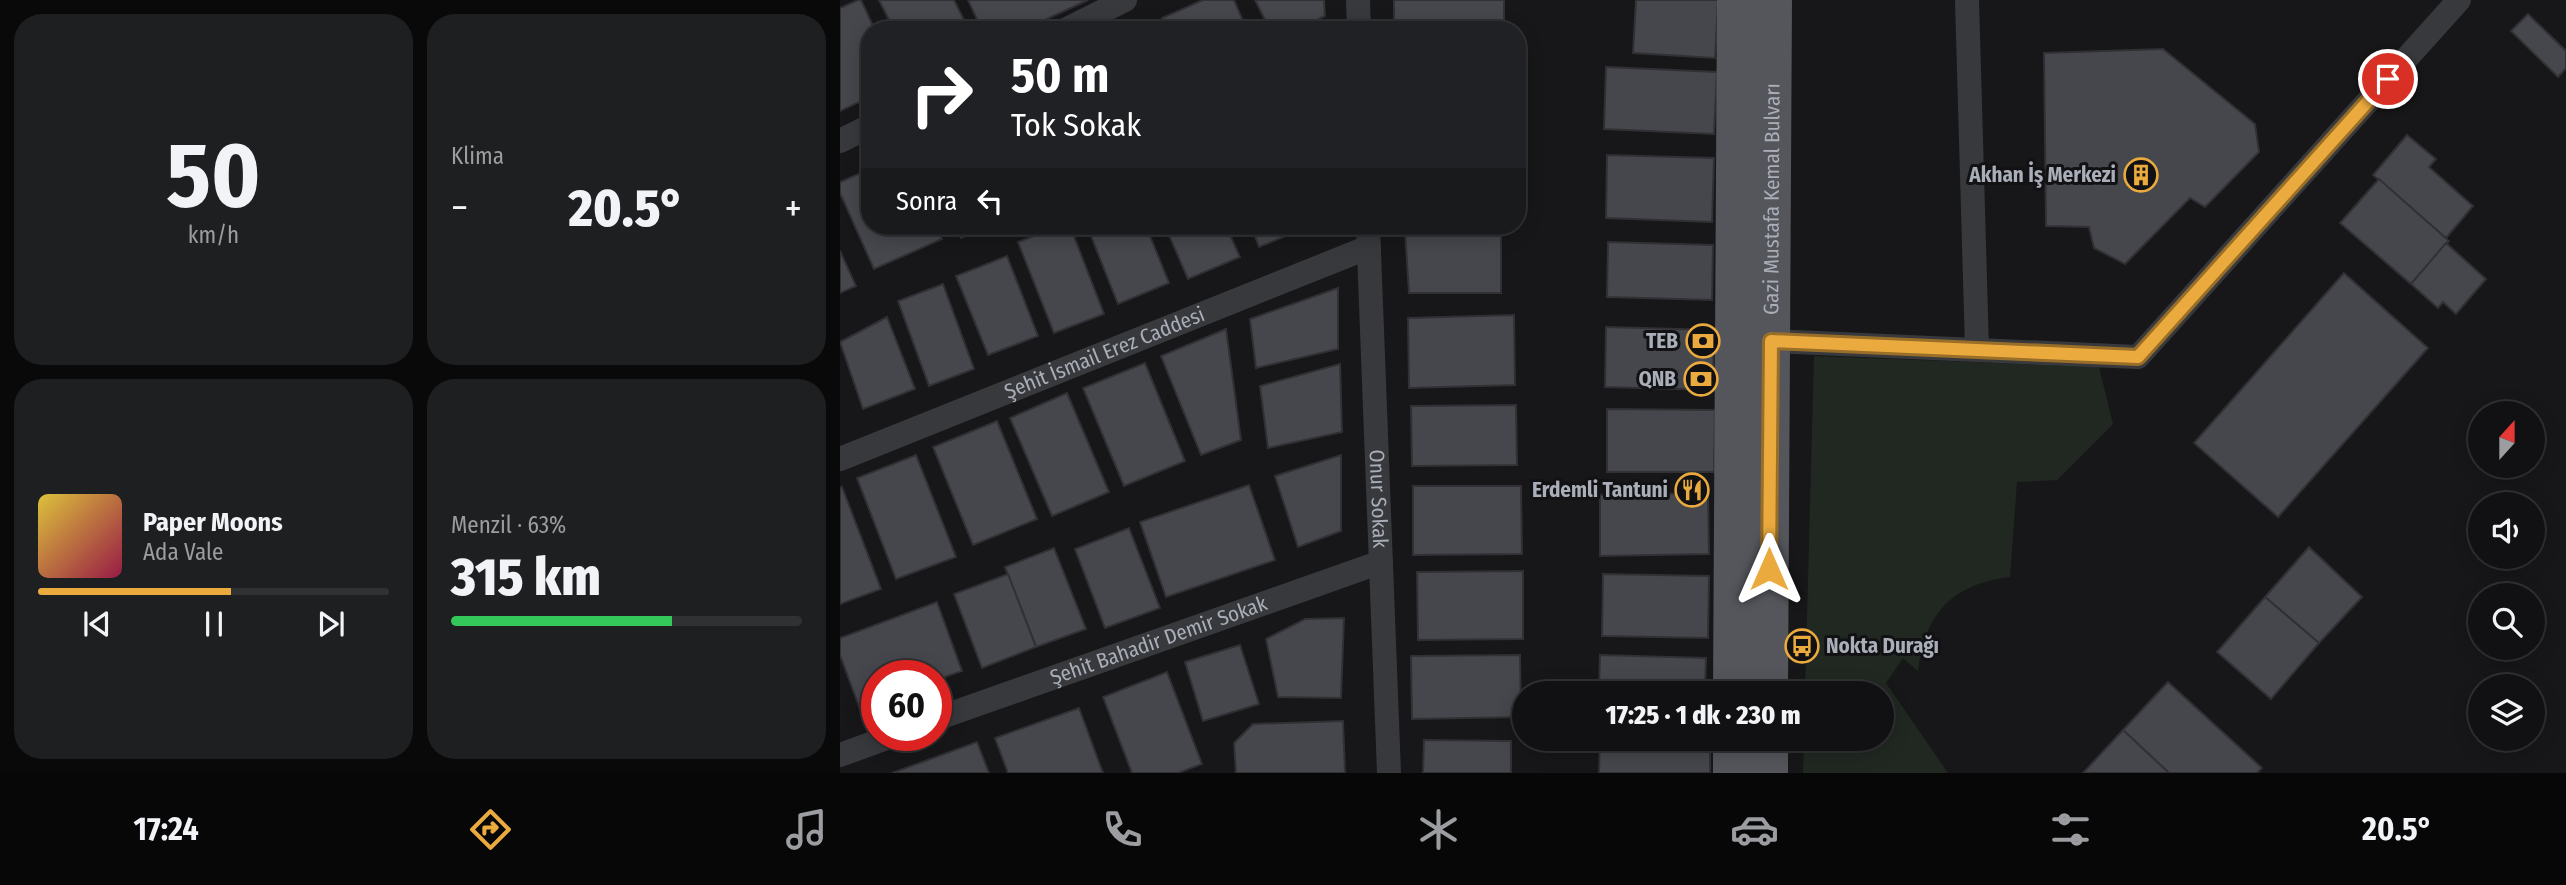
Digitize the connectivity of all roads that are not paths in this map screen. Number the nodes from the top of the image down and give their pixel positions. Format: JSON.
{"nodes":[{"id":1,"x":1125,"y":0,"type":"edge"},
{"id":2,"x":1358,"y":0,"type":"edge"},
{"id":3,"x":1736,"y":0,"type":"edge"},
{"id":4,"x":1773,"y":0,"type":"edge"},
{"id":5,"x":1967,"y":0,"type":"edge"},
{"id":6,"x":1976,"y":0,"type":"edge"},
{"id":7,"x":2459,"y":0,"type":"edge"},
{"id":8,"x":1083,"y":21,"type":"edge"},
{"id":9,"x":1359,"y":21,"type":"edge"},
{"id":10,"x":861,"y":130,"type":"edge"},
{"id":11,"x":840,"y":141,"type":"edge"},
{"id":12,"x":1368,"y":236,"type":"edge"},
{"id":13,"x":1771,"y":341,"type":"junction"},
{"id":14,"x":1976,"y":349,"type":"junction"},
{"id":15,"x":840,"y":459,"type":"edge"},
{"id":16,"x":1381,"y":562,"type":"junction"},
{"id":17,"x":1732,"y":681,"type":"edge"},
{"id":18,"x":1769,"y":681,"type":"edge"},
{"id":19,"x":952,"y":713,"type":"edge"},
{"id":20,"x":861,"y":747,"type":"edge"},
{"id":21,"x":1732,"y":751,"type":"edge"},
{"id":22,"x":1769,"y":751,"type":"edge"},
{"id":23,"x":840,"y":755,"type":"edge"},
{"id":24,"x":1389,"y":773,"type":"edge"},
{"id":25,"x":1732,"y":773,"type":"edge"},
{"id":26,"x":1769,"y":773,"type":"edge"}],
"edges":[{"from":1,"to":8,"type":"street"},
{"from":2,"to":9,"type":"street"},
{"from":3,"to":17,"type":"main road","name":"Gazi Mustafa Kemal Bulvarı"},
{"from":4,"to":13,"type":"main road","name":"Gazi Mustafa Kemal Bulvarı"},
{"from":5,"to":6,"type":"street"},
{"from":5,"to":14,"type":"street"},
{"from":7,"to":14,"type":"street"},
{"from":10,"to":11,"type":"street"},
{"from":12,"to":15,"type":"street","name":"Şehit İsmail Erez Caddesi"},
{"from":12,"to":16,"type":"street","name":"Onur Sokak"},
{"from":13,"to":14,"type":"street"},
{"from":13,"to":18,"type":"main road","name":"Gazi Mustafa Kemal Bulvarı"},
{"from":16,"to":19,"type":"street","name":"Şehit Bahadir Demir Sokak"},
{"from":16,"to":24,"type":"street","name":"Onur Sokak"},
{"from":20,"to":23,"type":"street"},
{"from":21,"to":25,"type":"main road"},
{"from":22,"to":26,"type":"main road"}]}
